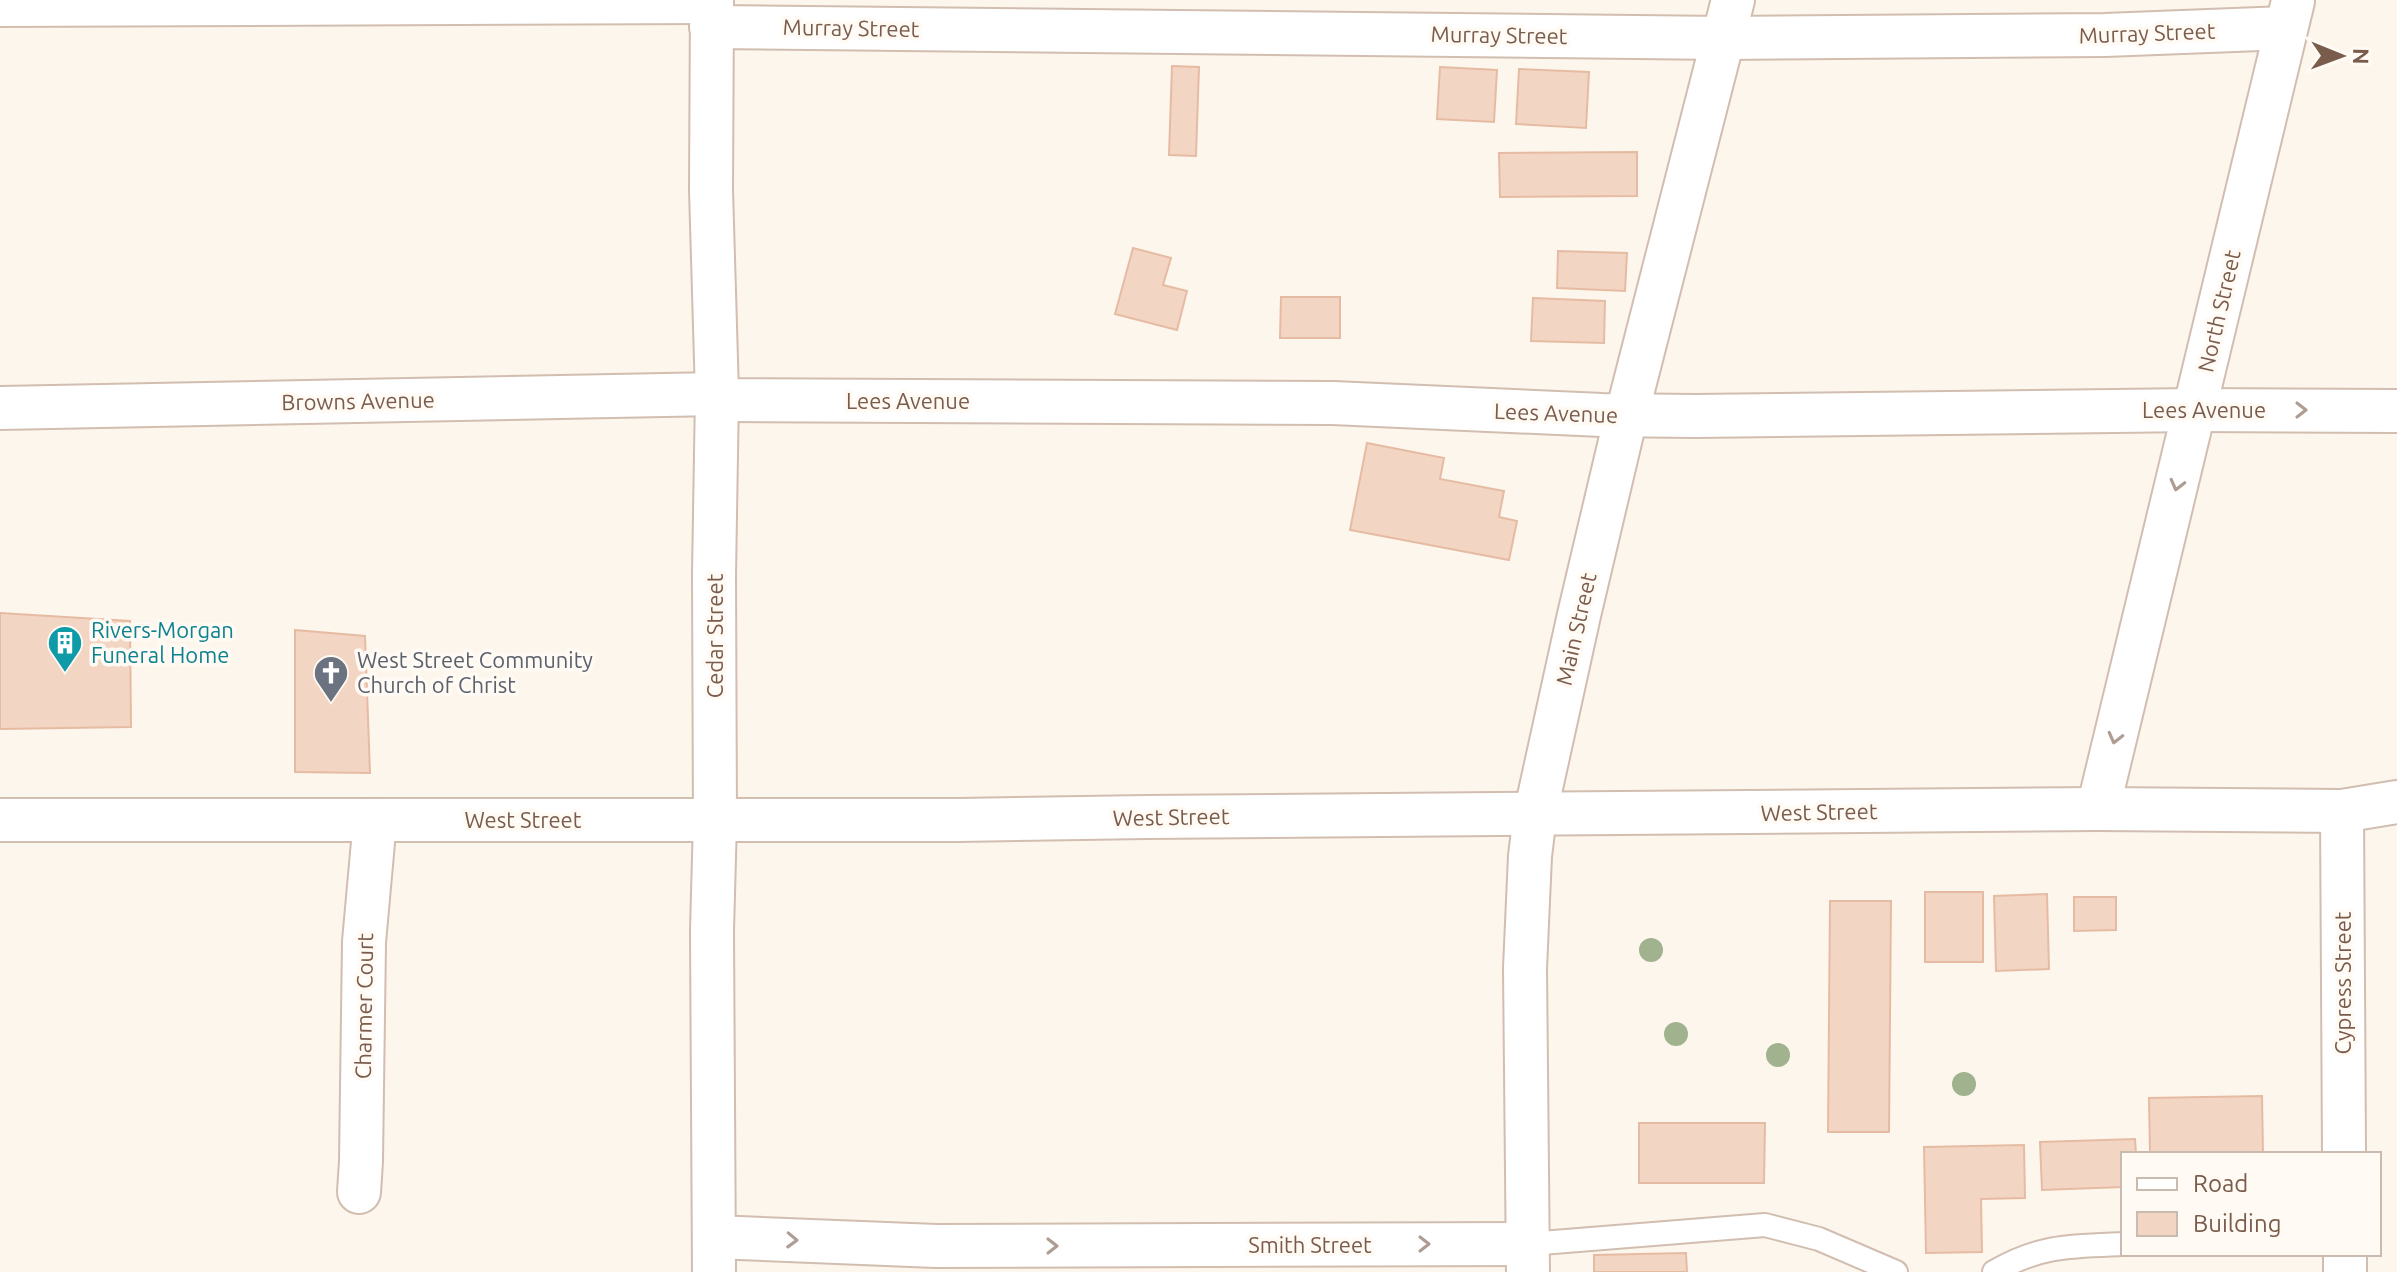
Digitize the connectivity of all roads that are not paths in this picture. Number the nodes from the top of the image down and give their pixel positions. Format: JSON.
{"nodes":[{"id":1,"x":78,"y":2,"type":"edge"},
{"id":2,"x":0,"y":5,"type":"edge"},
{"id":3,"x":712,"y":10,"type":"edge"},
{"id":4,"x":2289,"y":14,"type":"edge"},
{"id":5,"x":1728,"y":19,"type":"edge"},
{"id":6,"x":717,"y":394,"type":"junction"},
{"id":7,"x":0,"y":408,"type":"edge"},
{"id":8,"x":2195,"y":410,"type":"junction"},
{"id":9,"x":2397,"y":411,"type":"edge"},
{"id":10,"x":1627,"y":415,"type":"junction"},
{"id":11,"x":2397,"y":802,"type":"edge"},
{"id":12,"x":2098,"y":809,"type":"junction"},
{"id":13,"x":2342,"y":811,"type":"junction"},
{"id":14,"x":1535,"y":815,"type":"junction"},
{"id":15,"x":0,"y":820,"type":"edge"},
{"id":16,"x":375,"y":820,"type":"junction"},
{"id":17,"x":715,"y":820,"type":"junction"},
{"id":18,"x":2344,"y":1152,"type":"edge"},
{"id":19,"x":359,"y":1192,"type":"dead end"},
{"id":20,"x":2121,"y":1244,"type":"edge"},
{"id":21,"x":714,"y":1255,"type":"edge"},
{"id":22,"x":1528,"y":1258,"type":"edge"},
{"id":23,"x":1896,"y":1272,"type":"edge"},
{"id":24,"x":1994,"y":1272,"type":"edge"}],
"edges":[{"from":1,"to":2,"type":"street","name":"Murray Street"},
{"from":1,"to":3,"type":"street","name":"Murray Street"},
{"from":3,"to":5,"type":"street","name":"Murray Street"},
{"from":3,"to":6,"type":"street","name":"Cedar Street"},
{"from":4,"to":5,"type":"street","name":"Murray Street"},
{"from":4,"to":8,"type":"street","name":"North Street"},
{"from":5,"to":10,"type":"street","name":"Main Street"},
{"from":6,"to":7,"type":"street","name":"Browns Avenue"},
{"from":6,"to":10,"type":"street","name":"Lees Avenue"},
{"from":6,"to":17,"type":"street","name":"Cedar Street"},
{"from":8,"to":9,"type":"street","name":"Lees Avenue","one_way":true},
{"from":8,"to":10,"type":"street","name":"Lees Avenue"},
{"from":8,"to":12,"type":"street","name":"North Street","one_way":true},
{"from":10,"to":14,"type":"street","name":"Main Street"},
{"from":11,"to":13,"type":"street","name":"West Street"},
{"from":12,"to":13,"type":"street","name":"West Street"},
{"from":12,"to":14,"type":"street","name":"West Street"},
{"from":13,"to":18,"type":"street","name":"Cypress Street"},
{"from":14,"to":17,"type":"street","name":"West Street"},
{"from":14,"to":22,"type":"street","name":"Main Street"},
{"from":15,"to":16,"type":"street","name":"West Street"},
{"from":16,"to":17,"type":"street","name":"West Street"},
{"from":16,"to":19,"type":"street","name":"Charmer Court"},
{"from":17,"to":21,"type":"street","name":"Cedar Street"},
{"from":20,"to":24,"type":"lane"},
{"from":21,"to":22,"type":"street","name":"Smith Street","one_way":true},
{"from":22,"to":23,"type":"lane","name":"Smith Street"}]}
